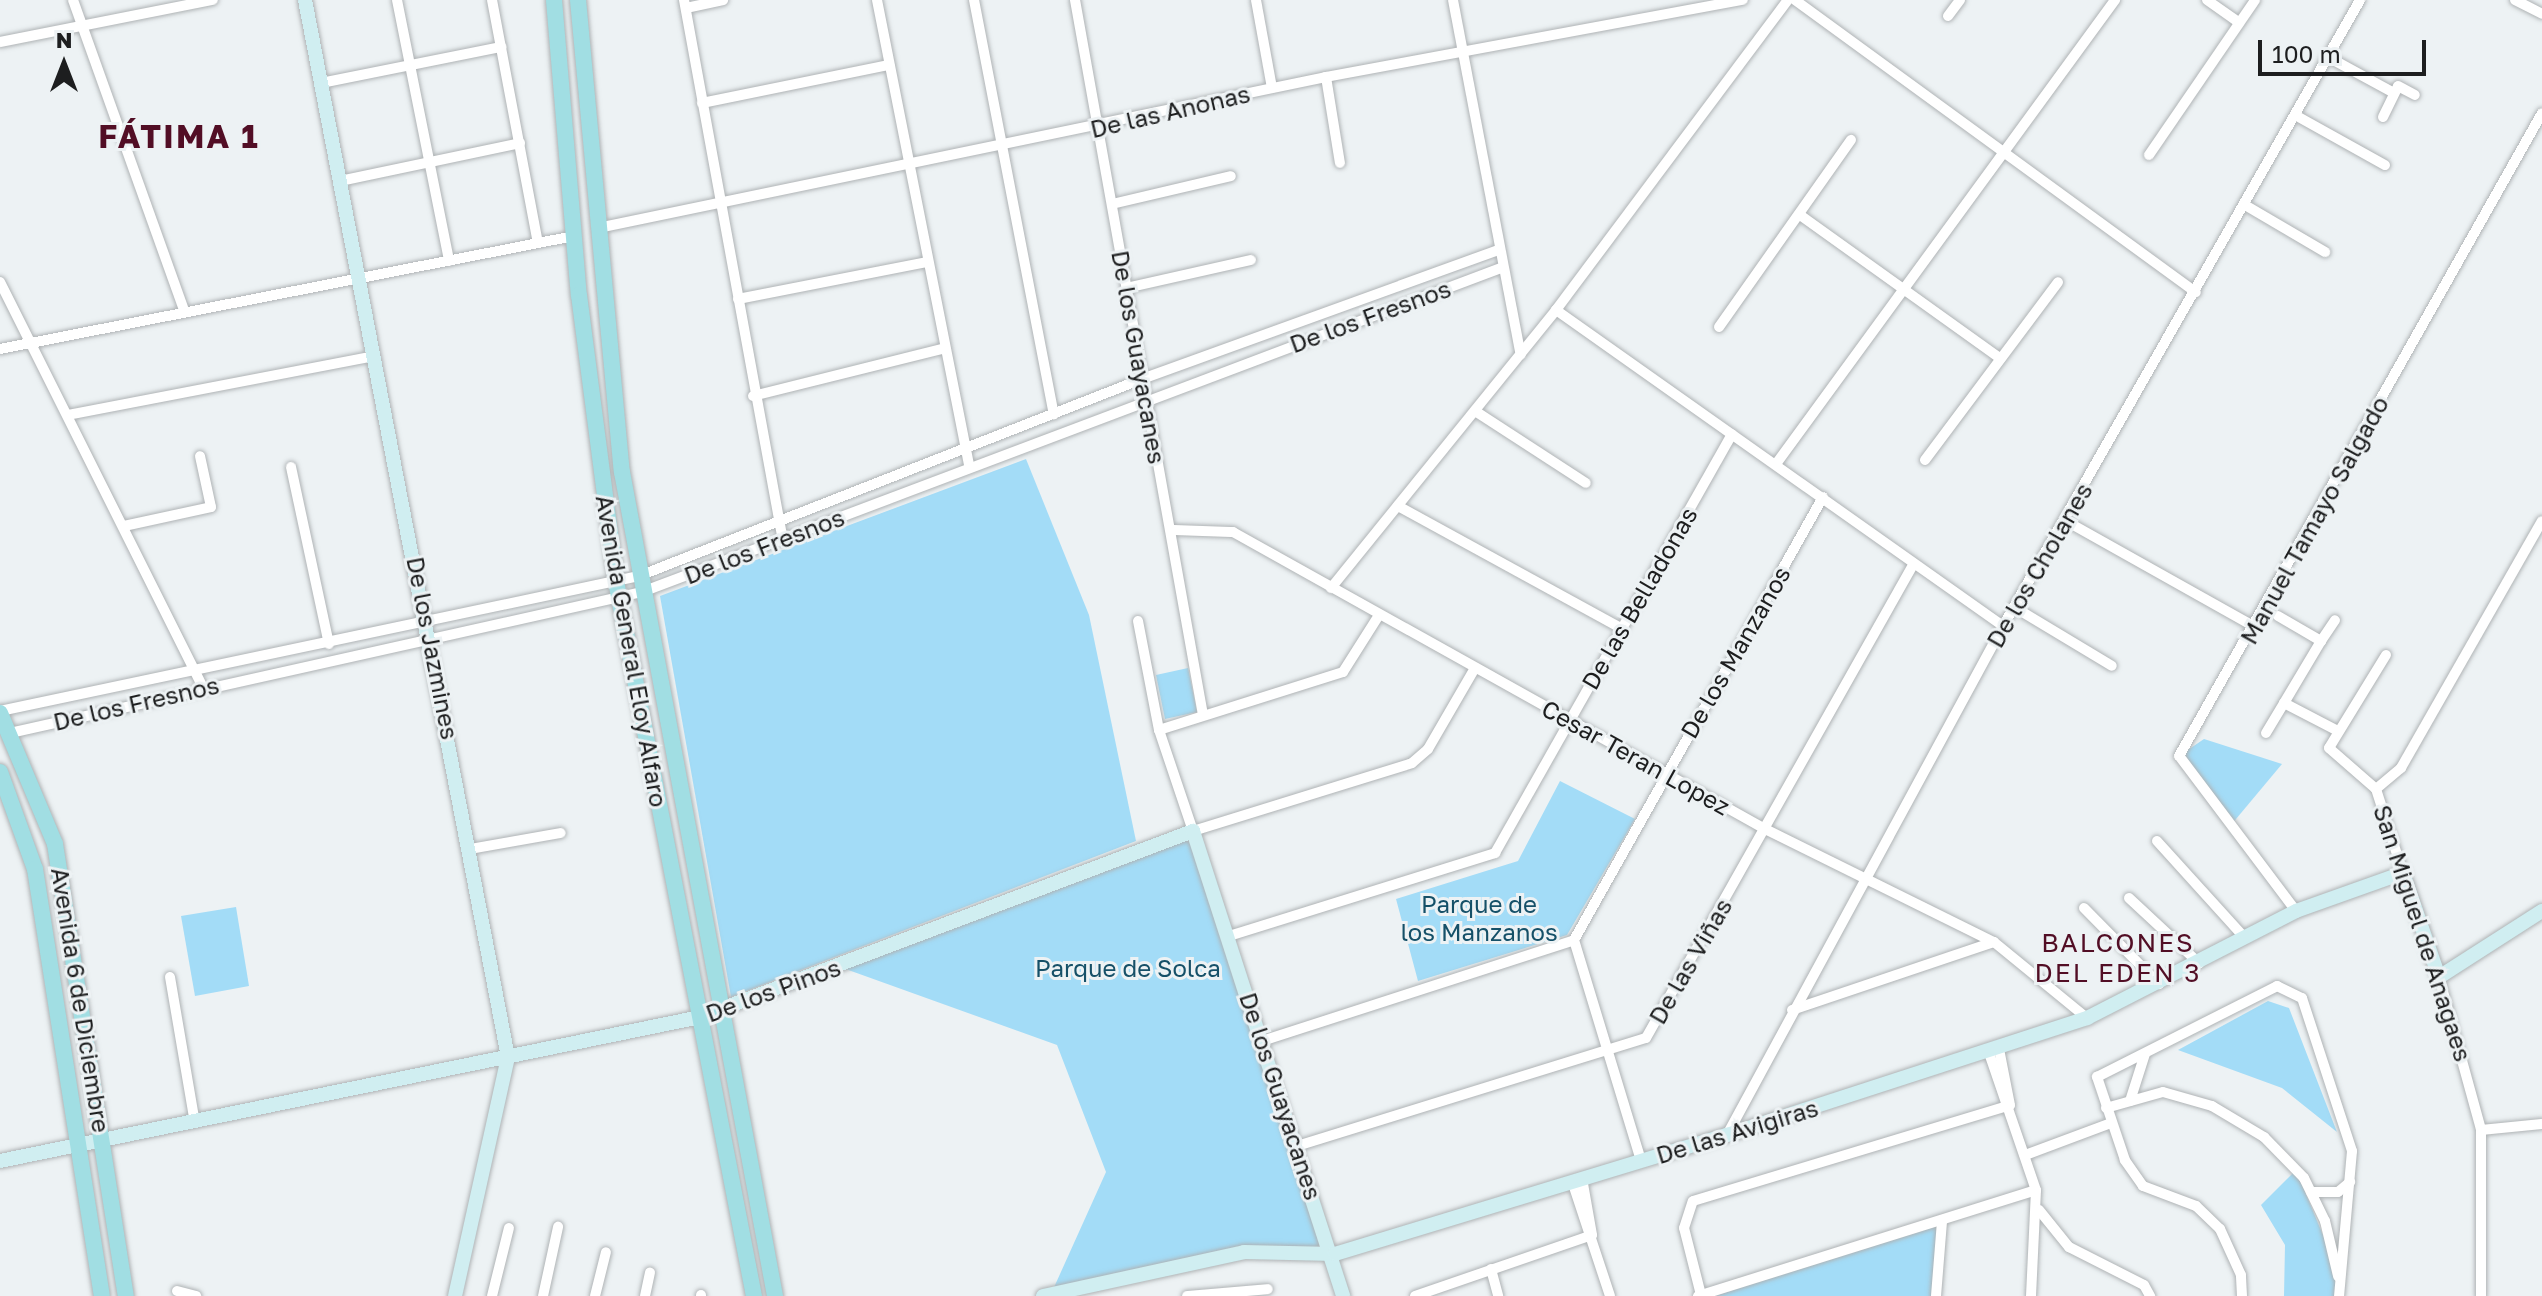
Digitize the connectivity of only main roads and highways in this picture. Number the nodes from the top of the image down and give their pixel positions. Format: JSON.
{"nodes":[{"id":1,"x":554,"y":0,"type":"edge"},
{"id":2,"x":578,"y":0,"type":"edge"},
{"id":3,"x":0,"y":712,"type":"edge"},
{"id":4,"x":5,"y":734,"type":"edge"},
{"id":5,"x":0,"y":772,"type":"edge"},
{"id":6,"x":102,"y":1296,"type":"edge"},
{"id":7,"x":126,"y":1296,"type":"edge"},
{"id":8,"x":754,"y":1296,"type":"edge"},
{"id":9,"x":775,"y":1296,"type":"edge"}],
"edges":[{"from":1,"to":8,"type":"main road","name":"Avenida General Eloy Alfaro"},
{"from":2,"to":9,"type":"main road","name":"Avenida General Eloy Alfaro"},
{"from":3,"to":4,"type":"main road","name":"Avenida 6 de Diciembre"},
{"from":4,"to":7,"type":"main road","name":"Avenida 6 de Diciembre"},
{"from":5,"to":6,"type":"main road","name":"Avenida 6 de Diciembre"}]}
